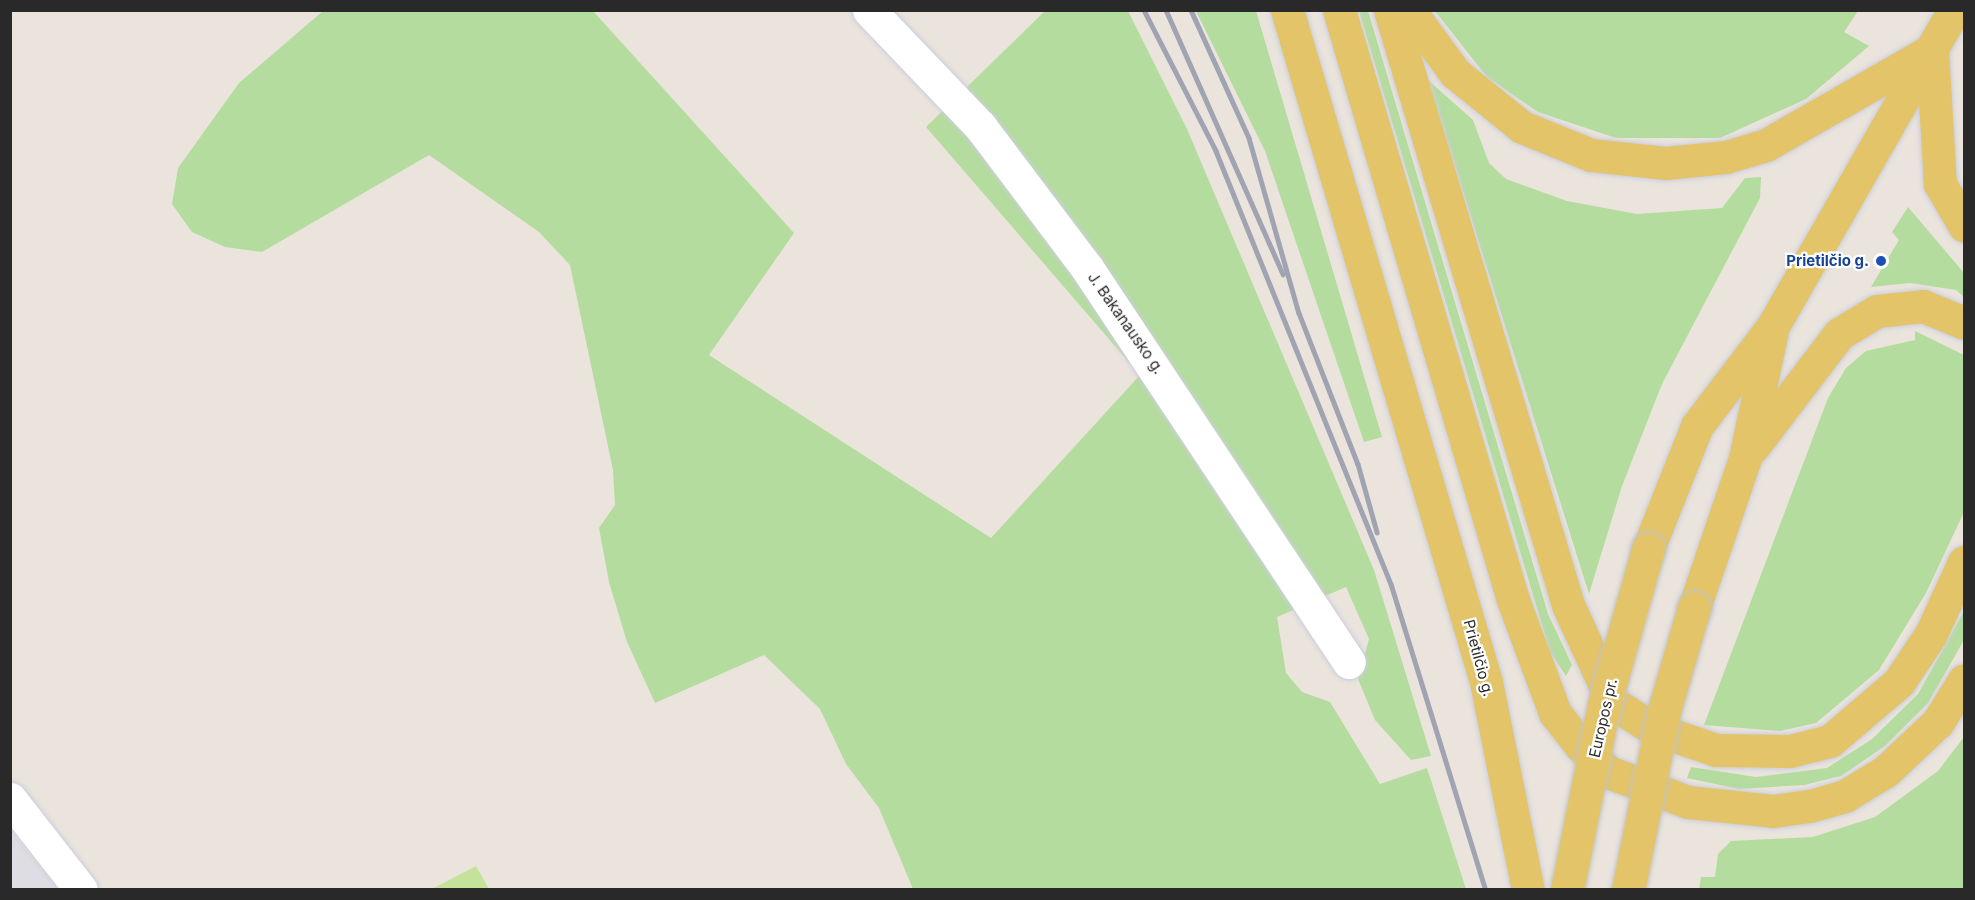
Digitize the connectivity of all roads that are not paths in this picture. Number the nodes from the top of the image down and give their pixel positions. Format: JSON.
{"nodes":[{"id":1,"x":868,"y":10,"type":"edge"},
{"id":2,"x":1287,"y":10,"type":"edge"},
{"id":3,"x":1339,"y":10,"type":"edge"},
{"id":4,"x":1390,"y":10,"type":"edge"},
{"id":5,"x":1409,"y":10,"type":"edge"},
{"id":6,"x":1954,"y":10,"type":"edge"},
{"id":7,"x":1932,"y":50,"type":"junction"},
{"id":8,"x":1965,"y":225,"type":"edge"},
{"id":9,"x":1965,"y":323,"type":"edge"},
{"id":10,"x":1773,"y":326,"type":"junction"},
{"id":11,"x":1745,"y":458,"type":"junction"},
{"id":12,"x":1965,"y":562,"type":"edge"},
{"id":13,"x":1349,"y":662,"type":"dead end"},
{"id":14,"x":1965,"y":680,"type":"edge"},
{"id":15,"x":10,"y":799,"type":"edge"},
{"id":16,"x":81,"y":890,"type":"edge"},
{"id":17,"x":1528,"y":890,"type":"edge"},
{"id":18,"x":1567,"y":890,"type":"edge"},
{"id":19,"x":1628,"y":890,"type":"edge"}],
"edges":[{"from":1,"to":13,"type":"street","name":"J. Bakanausko g."},
{"from":2,"to":17,"type":"main road","name":"Prietilčio g."},
{"from":3,"to":14,"type":"main road"},
{"from":4,"to":12,"type":"main road"},
{"from":5,"to":7,"type":"main road"},
{"from":6,"to":7,"type":"main road"},
{"from":7,"to":8,"type":"main road"},
{"from":7,"to":10,"type":"main road"},
{"from":9,"to":11,"type":"main road"},
{"from":10,"to":11,"type":"main road"},
{"from":10,"to":18,"type":"main road","name":"Europos pr.","bridge":true},
{"from":11,"to":19,"type":"main road","bridge":true},
{"from":15,"to":16,"type":"street"}]}
